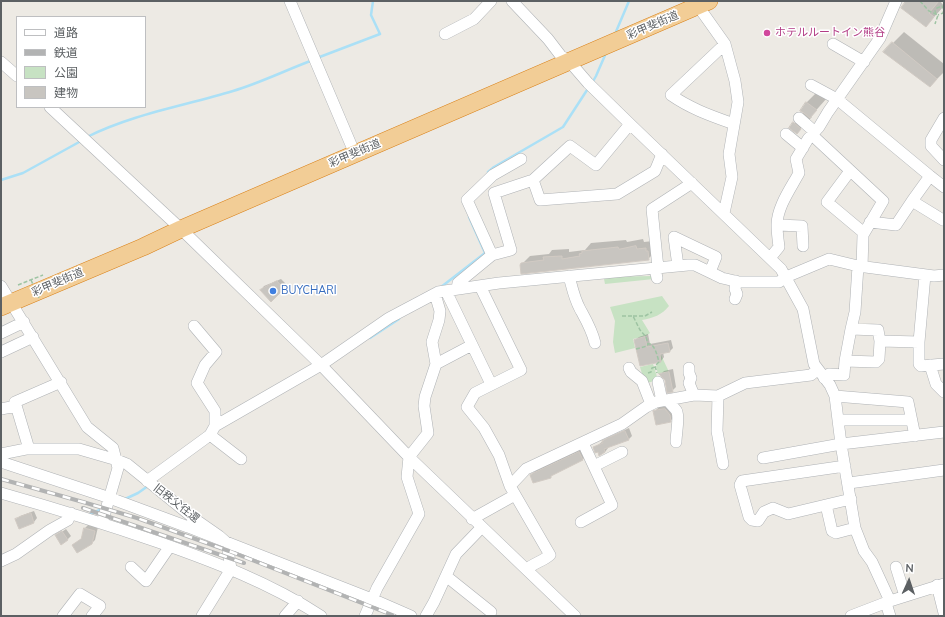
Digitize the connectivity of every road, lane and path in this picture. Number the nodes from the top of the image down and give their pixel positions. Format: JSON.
{"nodes":[{"id":1,"x":290,"y":1,"type":"edge"},
{"id":2,"x":491,"y":1,"type":"edge"},
{"id":3,"x":512,"y":1,"type":"edge"},
{"id":4,"x":896,"y":1,"type":"edge"},
{"id":5,"x":920,"y":1,"type":"edge"},
{"id":6,"x":699,"y":3,"type":"edge"},
{"id":7,"x":937,"y":15,"type":"junction"},
{"id":8,"x":935,"y":24,"type":"dead end"},
{"id":9,"x":445,"y":34,"type":"dead end"},
{"id":10,"x":725,"y":44,"type":"junction"},
{"id":11,"x":833,"y":44,"type":"dead end"},
{"id":12,"x":565,"y":59,"type":"junction"},
{"id":13,"x":1,"y":62,"type":"edge"},
{"id":14,"x":864,"y":62,"type":"junction"},
{"id":15,"x":16,"y":75,"type":"edge"},
{"id":16,"x":811,"y":85,"type":"dead end"},
{"id":17,"x":837,"y":99,"type":"junction"},
{"id":18,"x":51,"y":108,"type":"edge"},
{"id":19,"x":800,"y":118,"type":"dead end"},
{"id":20,"x":944,"y":118,"type":"edge"},
{"id":21,"x":630,"y":124,"type":"junction"},
{"id":22,"x":734,"y":124,"type":"junction"},
{"id":23,"x":813,"y":133,"type":"junction"},
{"id":24,"x":786,"y":134,"type":"dead end"},
{"id":25,"x":352,"y":147,"type":"junction"},
{"id":26,"x":803,"y":148,"type":"junction"},
{"id":27,"x":662,"y":154,"type":"junction"},
{"id":28,"x":522,"y":159,"type":"dead end"},
{"id":29,"x":944,"y":160,"type":"edge"},
{"id":30,"x":850,"y":171,"type":"junction"},
{"id":31,"x":930,"y":176,"type":"junction"},
{"id":32,"x":533,"y":180,"type":"junction"},
{"id":33,"x":692,"y":183,"type":"junction"},
{"id":34,"x":944,"y":186,"type":"edge"},
{"id":35,"x":912,"y":201,"type":"junction"},
{"id":36,"x":724,"y":213,"type":"junction"},
{"id":37,"x":944,"y":220,"type":"edge"},
{"id":38,"x":870,"y":222,"type":"junction"},
{"id":39,"x":777,"y":225,"type":"junction"},
{"id":40,"x":178,"y":226,"type":"junction"},
{"id":41,"x":864,"y":233,"type":"junction"},
{"id":42,"x":803,"y":246,"type":"dead end"},
{"id":43,"x":492,"y":255,"type":"junction"},
{"id":44,"x":770,"y":258,"type":"junction"},
{"id":45,"x":678,"y":266,"type":"junction"},
{"id":46,"x":860,"y":267,"type":"junction"},
{"id":47,"x":657,"y":271,"type":"junction"},
{"id":48,"x":710,"y":272,"type":"junction"},
{"id":49,"x":43,"y":275,"type":"dead end"},
{"id":50,"x":925,"y":275,"type":"junction"},
{"id":51,"x":944,"y":275,"type":"edge"},
{"id":52,"x":569,"y":276,"type":"junction"},
{"id":53,"x":786,"y":277,"type":"junction"},
{"id":54,"x":31,"y":280,"type":"junction"},
{"id":55,"x":736,"y":281,"type":"junction"},
{"id":56,"x":480,"y":286,"type":"junction"},
{"id":57,"x":444,"y":291,"type":"junction"},
{"id":58,"x":7,"y":296,"type":"edge"},
{"id":59,"x":39,"y":298,"type":"dead end"},
{"id":60,"x":736,"y":299,"type":"dead end"},
{"id":61,"x":652,"y":312,"type":"dead end"},
{"id":62,"x":622,"y":316,"type":"dead end"},
{"id":63,"x":633,"y":316,"type":"junction"},
{"id":64,"x":24,"y":322,"type":"junction"},
{"id":65,"x":194,"y":326,"type":"dead end"},
{"id":66,"x":851,"y":329,"type":"junction"},
{"id":67,"x":1,"y":333,"type":"edge"},
{"id":68,"x":33,"y":337,"type":"junction"},
{"id":69,"x":880,"y":341,"type":"junction"},
{"id":70,"x":919,"y":342,"type":"junction"},
{"id":71,"x":595,"y":343,"type":"dead end"},
{"id":72,"x":648,"y":344,"type":"junction"},
{"id":73,"x":472,"y":345,"type":"junction"},
{"id":74,"x":636,"y":349,"type":"dead end"},
{"id":75,"x":1,"y":352,"type":"edge"},
{"id":76,"x":845,"y":361,"type":"junction"},
{"id":77,"x":436,"y":364,"type":"junction"},
{"id":78,"x":944,"y":364,"type":"edge"},
{"id":79,"x":321,"y":365,"type":"junction"},
{"id":80,"x":930,"y":365,"type":"junction"},
{"id":81,"x":629,"y":368,"type":"dead end"},
{"id":82,"x":690,"y":368,"type":"dead end"},
{"id":83,"x":821,"y":374,"type":"junction"},
{"id":84,"x":61,"y":382,"type":"junction"},
{"id":85,"x":658,"y":382,"type":"joint"},
{"id":86,"x":492,"y":384,"type":"junction"},
{"id":87,"x":944,"y":392,"type":"edge"},
{"id":88,"x":694,"y":395,"type":"junction"},
{"id":89,"x":718,"y":396,"type":"junction"},
{"id":90,"x":835,"y":396,"type":"junction"},
{"id":91,"x":665,"y":400,"type":"junction"},
{"id":92,"x":651,"y":404,"type":"junction"},
{"id":93,"x":16,"y":406,"type":"junction"},
{"id":94,"x":1,"y":409,"type":"edge"},
{"id":95,"x":838,"y":420,"type":"junction"},
{"id":96,"x":911,"y":420,"type":"junction"},
{"id":97,"x":213,"y":430,"type":"junction"},
{"id":98,"x":944,"y":432,"type":"edge"},
{"id":99,"x":915,"y":436,"type":"junction"},
{"id":100,"x":676,"y":442,"type":"dead end"},
{"id":101,"x":583,"y":443,"type":"junction"},
{"id":102,"x":841,"y":444,"type":"junction"},
{"id":103,"x":29,"y":449,"type":"junction"},
{"id":104,"x":622,"y":452,"type":"dead end"},
{"id":105,"x":1,"y":454,"type":"edge"},
{"id":106,"x":409,"y":457,"type":"junction"},
{"id":107,"x":763,"y":458,"type":"dead end"},
{"id":108,"x":241,"y":459,"type":"dead end"},
{"id":109,"x":117,"y":460,"type":"junction"},
{"id":110,"x":1,"y":462,"type":"edge"},
{"id":111,"x":722,"y":464,"type":"dead end"},
{"id":112,"x":594,"y":466,"type":"junction"},
{"id":113,"x":845,"y":466,"type":"junction"},
{"id":114,"x":944,"y":470,"type":"edge"},
{"id":115,"x":147,"y":481,"type":"junction"},
{"id":116,"x":848,"y":484,"type":"junction"},
{"id":117,"x":513,"y":491,"type":"junction"},
{"id":118,"x":1,"y":493,"type":"edge"},
{"id":119,"x":110,"y":498,"type":"junction"},
{"id":120,"x":851,"y":499,"type":"junction"},
{"id":121,"x":826,"y":505,"type":"junction"},
{"id":122,"x":71,"y":513,"type":"junction"},
{"id":123,"x":472,"y":519,"type":"junction"},
{"id":124,"x":582,"y":522,"type":"dead end"},
{"id":125,"x":102,"y":523,"type":"junction"},
{"id":126,"x":192,"y":524,"type":"junction"},
{"id":127,"x":482,"y":527,"type":"junction"},
{"id":128,"x":855,"y":528,"type":"junction"},
{"id":129,"x":227,"y":543,"type":"junction"},
{"id":130,"x":170,"y":546,"type":"junction"},
{"id":131,"x":1,"y":562,"type":"edge"},
{"id":132,"x":131,"y":567,"type":"dead end"},
{"id":133,"x":896,"y":567,"type":"dead end"},
{"id":134,"x":231,"y":569,"type":"junction"},
{"id":135,"x":527,"y":569,"type":"junction"},
{"id":136,"x":446,"y":576,"type":"junction"},
{"id":137,"x":940,"y":585,"type":"edge"},
{"id":138,"x":905,"y":596,"type":"junction"},
{"id":139,"x":372,"y":599,"type":"junction"},
{"id":140,"x":298,"y":601,"type":"junction"},
{"id":141,"x":888,"y":602,"type":"junction"},
{"id":142,"x":491,"y":612,"type":"dead end"},
{"id":143,"x":944,"y":613,"type":"edge"},
{"id":144,"x":63,"y":616,"type":"edge"},
{"id":145,"x":92,"y":616,"type":"edge"},
{"id":146,"x":202,"y":616,"type":"edge"},
{"id":147,"x":285,"y":616,"type":"edge"},
{"id":148,"x":321,"y":616,"type":"edge"},
{"id":149,"x":365,"y":616,"type":"edge"},
{"id":150,"x":411,"y":616,"type":"edge"},
{"id":151,"x":426,"y":616,"type":"edge"},
{"id":152,"x":574,"y":616,"type":"edge"},
{"id":153,"x":851,"y":616,"type":"edge"},
{"id":154,"x":890,"y":616,"type":"edge"}],
"edges":[{"from":1,"to":25,"type":"street"},
{"from":2,"to":9,"type":"street"},
{"from":3,"to":12,"type":"street"},
{"from":4,"to":14,"type":"street"},
{"from":5,"to":7,"type":"path"},
{"from":6,"to":10,"type":"street"},
{"from":6,"to":12,"type":"highway","name":"彩甲斐街道"},
{"from":7,"to":7,"type":"path"},
{"from":7,"to":8,"type":"path"},
{"from":10,"to":22,"type":"street"},
{"from":10,"to":22,"type":"street"},
{"from":11,"to":14,"type":"street"},
{"from":12,"to":21,"type":"street"},
{"from":12,"to":25,"type":"highway","name":"彩甲斐街道"},
{"from":12,"to":40,"type":"highway","name":"彩甲斐街道"},
{"from":13,"to":15,"type":"street"},
{"from":14,"to":17,"type":"street"},
{"from":16,"to":17,"type":"street"},
{"from":17,"to":23,"type":"street"},
{"from":17,"to":31,"type":"street"},
{"from":18,"to":40,"type":"street"},
{"from":19,"to":23,"type":"street"},
{"from":20,"to":29,"type":"street"},
{"from":21,"to":27,"type":"street"},
{"from":21,"to":32,"type":"street"},
{"from":22,"to":36,"type":"street"},
{"from":23,"to":26,"type":"street"},
{"from":23,"to":30,"type":"street"},
{"from":24,"to":26,"type":"street"},
{"from":25,"to":40,"type":"highway","name":"彩甲斐街道"},
{"from":26,"to":39,"type":"street"},
{"from":27,"to":32,"type":"street"},
{"from":27,"to":33,"type":"street"},
{"from":28,"to":43,"type":"street"},
{"from":30,"to":38,"type":"street"},
{"from":30,"to":41,"type":"street"},
{"from":31,"to":34,"type":"street"},
{"from":31,"to":35,"type":"street"},
{"from":32,"to":43,"type":"street"},
{"from":33,"to":36,"type":"street"},
{"from":33,"to":47,"type":"street"},
{"from":35,"to":37,"type":"street"},
{"from":35,"to":38,"type":"street"},
{"from":36,"to":44,"type":"street"},
{"from":38,"to":41,"type":"street"},
{"from":39,"to":42,"type":"street"},
{"from":39,"to":44,"type":"street"},
{"from":40,"to":58,"type":"highway","name":"彩甲斐街道"},
{"from":40,"to":79,"type":"street"},
{"from":41,"to":46,"type":"street"},
{"from":43,"to":57,"type":"street"},
{"from":44,"to":53,"type":"street"},
{"from":45,"to":47,"type":"street"},
{"from":45,"to":48,"type":"street"},
{"from":45,"to":48,"type":"street"},
{"from":46,"to":50,"type":"street"},
{"from":46,"to":53,"type":"street"},
{"from":46,"to":66,"type":"street"},
{"from":47,"to":52,"type":"street"},
{"from":48,"to":55,"type":"street"},
{"from":49,"to":54,"type":"path"},
{"from":50,"to":51,"type":"street"},
{"from":50,"to":70,"type":"street"},
{"from":52,"to":56,"type":"street"},
{"from":52,"to":71,"type":"street"},
{"from":53,"to":55,"type":"street"},
{"from":53,"to":83,"type":"street"},
{"from":54,"to":58,"type":"path"},
{"from":54,"to":59,"type":"path","bridge":true},
{"from":55,"to":60,"type":"street"},
{"from":56,"to":57,"type":"street"},
{"from":56,"to":86,"type":"street"},
{"from":57,"to":73,"type":"street"},
{"from":57,"to":77,"type":"street"},
{"from":57,"to":79,"type":"street"},
{"from":58,"to":64,"type":"street"},
{"from":61,"to":63,"type":"path"},
{"from":62,"to":63,"type":"path"},
{"from":63,"to":72,"type":"path"},
{"from":64,"to":67,"type":"street"},
{"from":64,"to":68,"type":"street"},
{"from":65,"to":97,"type":"street"},
{"from":66,"to":69,"type":"street"},
{"from":66,"to":76,"type":"street"},
{"from":68,"to":75,"type":"street"},
{"from":68,"to":84,"type":"street"},
{"from":69,"to":70,"type":"street"},
{"from":69,"to":76,"type":"street"},
{"from":70,"to":80,"type":"street"},
{"from":72,"to":74,"type":"path"},
{"from":72,"to":85,"type":"path"},
{"from":73,"to":77,"type":"street"},
{"from":73,"to":86,"type":"street"},
{"from":76,"to":83,"type":"street"},
{"from":77,"to":106,"type":"street"},
{"from":78,"to":80,"type":"street"},
{"from":79,"to":97,"type":"street"},
{"from":79,"to":106,"type":"street"},
{"from":80,"to":87,"type":"street"},
{"from":81,"to":92,"type":"street"},
{"from":82,"to":88,"type":"street"},
{"from":83,"to":89,"type":"street"},
{"from":83,"to":90,"type":"street"},
{"from":84,"to":93,"type":"street"},
{"from":84,"to":109,"type":"street"},
{"from":85,"to":91,"type":"street"},
{"from":86,"to":117,"type":"street"},
{"from":88,"to":89,"type":"street"},
{"from":88,"to":91,"type":"street"},
{"from":89,"to":111,"type":"street"},
{"from":90,"to":95,"type":"street"},
{"from":90,"to":96,"type":"street"},
{"from":91,"to":92,"type":"street"},
{"from":91,"to":100,"type":"street"},
{"from":92,"to":101,"type":"street"},
{"from":93,"to":94,"type":"street"},
{"from":93,"to":103,"type":"street"},
{"from":95,"to":96,"type":"street"},
{"from":95,"to":102,"type":"street"},
{"from":96,"to":99,"type":"street"},
{"from":97,"to":108,"type":"street"},
{"from":97,"to":115,"type":"street"},
{"from":98,"to":99,"type":"street"},
{"from":99,"to":102,"type":"street"},
{"from":101,"to":112,"type":"street"},
{"from":101,"to":117,"type":"street"},
{"from":102,"to":107,"type":"street"},
{"from":102,"to":113,"type":"street"},
{"from":103,"to":105,"type":"street","name":"旧秩父往還"},
{"from":103,"to":109,"type":"street","name":"旧秩父往還"},
{"from":104,"to":112,"type":"street"},
{"from":106,"to":123,"type":"street"},
{"from":106,"to":139,"type":"street"},
{"from":109,"to":115,"type":"street","name":"旧秩父往還"},
{"from":109,"to":119,"type":"street"},
{"from":110,"to":119,"type":"street"},
{"from":112,"to":124,"type":"street"},
{"from":113,"to":116,"type":"street"},
{"from":113,"to":121,"type":"street"},
{"from":114,"to":116,"type":"street"},
{"from":115,"to":126,"type":"street","name":"旧秩父往還"},
{"from":116,"to":120,"type":"street"},
{"from":117,"to":123,"type":"street"},
{"from":117,"to":135,"type":"street"},
{"from":118,"to":122,"type":"street"},
{"from":119,"to":125,"type":"street"},
{"from":119,"to":126,"type":"street"},
{"from":120,"to":121,"type":"street"},
{"from":120,"to":128,"type":"street"},
{"from":121,"to":128,"type":"street"},
{"from":122,"to":125,"type":"street"},
{"from":122,"to":131,"type":"street"},
{"from":123,"to":127,"type":"street"},
{"from":125,"to":130,"type":"street"},
{"from":126,"to":129,"type":"street"},
{"from":127,"to":135,"type":"street"},
{"from":127,"to":136,"type":"street"},
{"from":128,"to":141,"type":"street"},
{"from":129,"to":134,"type":"street"},
{"from":129,"to":139,"type":"street"},
{"from":130,"to":132,"type":"street"},
{"from":130,"to":134,"type":"street"},
{"from":133,"to":138,"type":"street"},
{"from":134,"to":140,"type":"street"},
{"from":134,"to":146,"type":"street"},
{"from":135,"to":152,"type":"street"},
{"from":136,"to":142,"type":"street"},
{"from":136,"to":151,"type":"street"},
{"from":137,"to":138,"type":"street"},
{"from":137,"to":143,"type":"street"},
{"from":138,"to":141,"type":"street"},
{"from":139,"to":149,"type":"street"},
{"from":139,"to":150,"type":"street"},
{"from":140,"to":147,"type":"street"},
{"from":140,"to":148,"type":"street"},
{"from":141,"to":153,"type":"street"},
{"from":141,"to":154,"type":"street"},
{"from":144,"to":145,"type":"street"}]}
